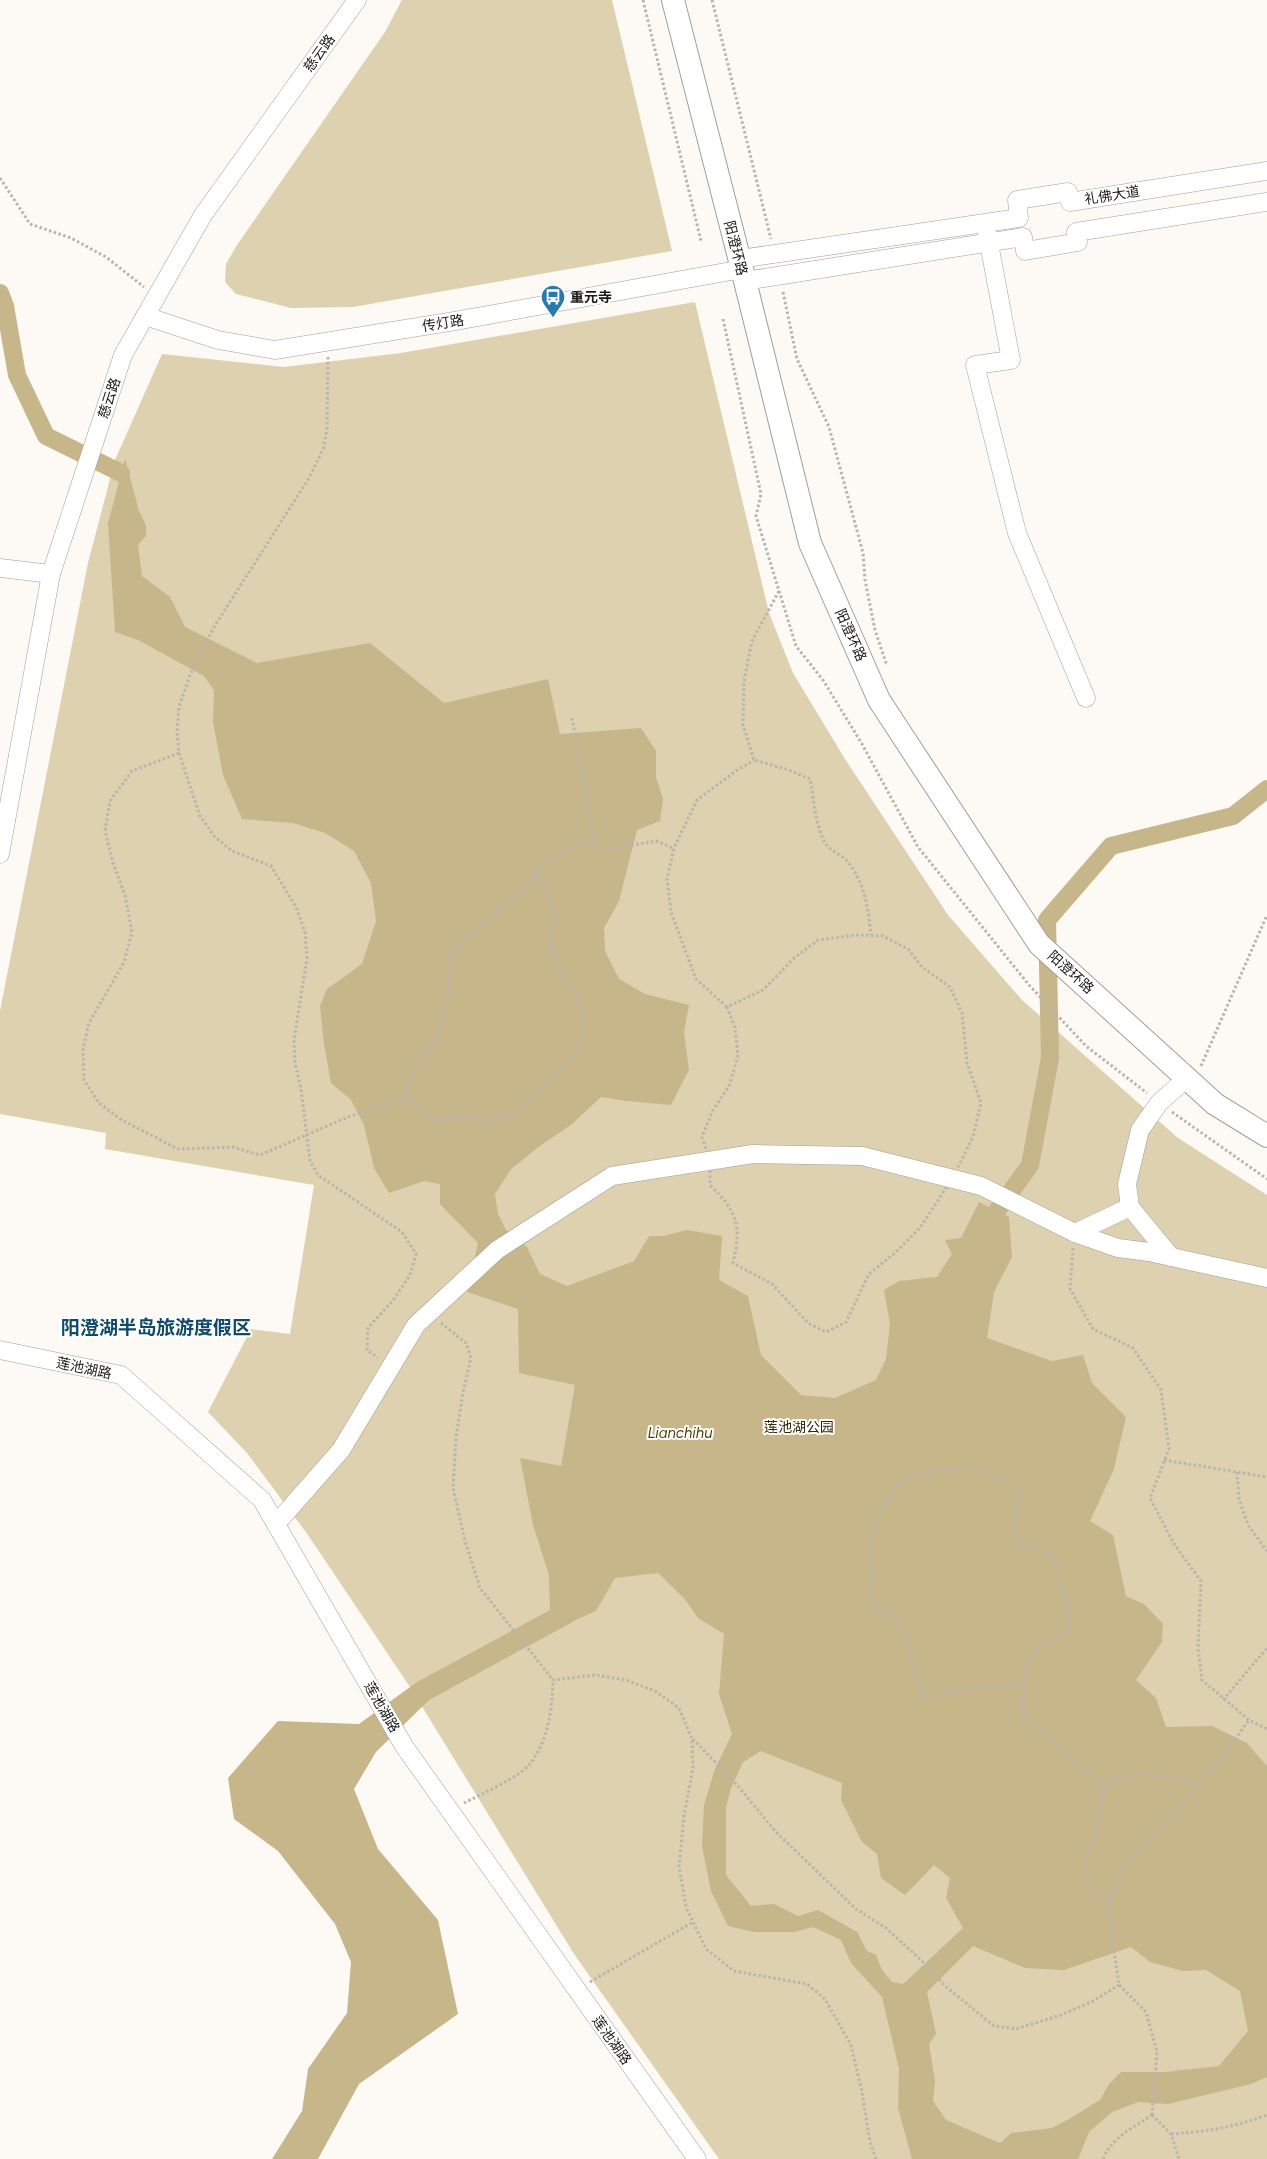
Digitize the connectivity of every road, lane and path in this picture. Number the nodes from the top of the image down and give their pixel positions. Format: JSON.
{"nodes":[{"id":1,"x":357,"y":0,"type":"edge"},
{"id":2,"x":643,"y":0,"type":"edge"},
{"id":3,"x":673,"y":0,"type":"edge"},
{"id":4,"x":712,"y":0,"type":"edge"},
{"id":5,"x":1267,"y":171,"type":"edge"},
{"id":6,"x":0,"y":178,"type":"edge"},
{"id":7,"x":1267,"y":202,"type":"edge"},
{"id":8,"x":986,"y":223,"type":"junction"},
{"id":9,"x":701,"y":241,"type":"dead end"},
{"id":10,"x":989,"y":242,"type":"junction"},
{"id":11,"x":774,"y":254,"type":"junction"},
{"id":12,"x":742,"y":270,"type":"junction"},
{"id":13,"x":779,"y":275,"type":"junction"},
{"id":14,"x":156,"y":297,"type":"junction"},
{"id":15,"x":145,"y":316,"type":"junction"},
{"id":16,"x":723,"y":319,"type":"dead end"},
{"id":17,"x":329,"y":341,"type":"junction"},
{"id":18,"x":0,"y":568,"type":"edge"},
{"id":19,"x":51,"y":574,"type":"junction"},
{"id":20,"x":779,"y":591,"type":"junction"},
{"id":21,"x":890,"y":674,"type":"dead end"},
{"id":22,"x":1086,"y":698,"type":"dead end"},
{"id":23,"x":572,"y":718,"type":"dead end"},
{"id":24,"x":179,"y":752,"type":"junction"},
{"id":25,"x":754,"y":760,"type":"junction"},
{"id":26,"x":596,"y":842,"type":"junction"},
{"id":27,"x":674,"y":848,"type":"junction"},
{"id":28,"x":0,"y":854,"type":"edge"},
{"id":29,"x":536,"y":869,"type":"junction"},
{"id":30,"x":1267,"y":915,"type":"edge"},
{"id":31,"x":871,"y":935,"type":"junction"},
{"id":32,"x":727,"y":1007,"type":"junction"},
{"id":33,"x":1085,"y":1044,"type":"dead end"},
{"id":34,"x":1194,"y":1068,"type":"junction"},
{"id":35,"x":1209,"y":1071,"type":"dead end"},
{"id":36,"x":411,"y":1096,"type":"junction"},
{"id":37,"x":307,"y":1134,"type":"junction"},
{"id":38,"x":1267,"y":1136,"type":"edge"},
{"id":39,"x":710,"y":1161,"type":"junction"},
{"id":40,"x":952,"y":1179,"type":"junction"},
{"id":41,"x":1130,"y":1207,"type":"junction"},
{"id":42,"x":1075,"y":1233,"type":"junction"},
{"id":43,"x":1171,"y":1257,"type":"junction"},
{"id":44,"x":1267,"y":1278,"type":"edge"},
{"id":45,"x":429,"y":1314,"type":"junction"},
{"id":46,"x":0,"y":1350,"type":"edge"},
{"id":47,"x":392,"y":1366,"type":"junction"},
{"id":48,"x":1164,"y":1460,"type":"junction"},
{"id":49,"x":1237,"y":1472,"type":"junction"},
{"id":50,"x":1267,"y":1477,"type":"edge"},
{"id":51,"x":276,"y":1524,"type":"junction"},
{"id":52,"x":1267,"y":1551,"type":"edge"},
{"id":53,"x":1267,"y":1648,"type":"edge"},
{"id":54,"x":553,"y":1680,"type":"junction"},
{"id":55,"x":1024,"y":1683,"type":"junction"},
{"id":56,"x":1223,"y":1700,"type":"junction"},
{"id":57,"x":1249,"y":1720,"type":"junction"},
{"id":58,"x":1267,"y":1729,"type":"edge"},
{"id":59,"x":692,"y":1738,"type":"junction"},
{"id":60,"x":1200,"y":1784,"type":"junction"},
{"id":61,"x":1106,"y":1789,"type":"junction"},
{"id":62,"x":450,"y":1810,"type":"junction"},
{"id":63,"x":1108,"y":1909,"type":"junction"},
{"id":64,"x":693,"y":1922,"type":"junction"},
{"id":65,"x":1119,"y":1985,"type":"junction"},
{"id":66,"x":577,"y":1989,"type":"junction"},
{"id":67,"x":1152,"y":2115,"type":"junction"},
{"id":68,"x":1267,"y":2115,"type":"edge"},
{"id":69,"x":1171,"y":2134,"type":"junction"},
{"id":70,"x":697,"y":2159,"type":"edge"},
{"id":71,"x":876,"y":2159,"type":"edge"},
{"id":72,"x":1103,"y":2159,"type":"edge"},
{"id":73,"x":1179,"y":2159,"type":"edge"}],
"edges":[{"from":1,"to":14,"type":"street","name":"慈云路"},
{"from":2,"to":9,"type":"path"},
{"from":3,"to":12,"type":"main road","name":"阳澄环路"},
{"from":4,"to":11,"type":"path"},
{"from":5,"to":8,"type":"street","name":"礼佛大道"},
{"from":6,"to":14,"type":"path"},
{"from":7,"to":10,"type":"street"},
{"from":8,"to":10,"type":"street"},
{"from":8,"to":11,"type":"street"},
{"from":10,"to":13,"type":"street"},
{"from":10,"to":22,"type":"street"},
{"from":11,"to":12,"type":"street"},
{"from":12,"to":13,"type":"street"},
{"from":12,"to":17,"type":"street","name":"传灯路"},
{"from":12,"to":34,"type":"main road","name":"阳澄环路"},
{"from":13,"to":21,"type":"path"},
{"from":14,"to":15,"type":"street","name":"慈云路"},
{"from":15,"to":17,"type":"street","name":"传灯路"},
{"from":15,"to":19,"type":"street","name":"慈云路"},
{"from":16,"to":20,"type":"path"},
{"from":17,"to":24,"type":"path"},
{"from":18,"to":19,"type":"street"},
{"from":19,"to":28,"type":"street","name":"慈云路"},
{"from":20,"to":25,"type":"path"},
{"from":20,"to":33,"type":"path"},
{"from":23,"to":26,"type":"path"},
{"from":24,"to":37,"type":"path"},
{"from":24,"to":37,"type":"path"},
{"from":25,"to":27,"type":"path"},
{"from":25,"to":31,"type":"path"},
{"from":26,"to":27,"type":"path"},
{"from":26,"to":29,"type":"path"},
{"from":27,"to":32,"type":"path"},
{"from":29,"to":36,"type":"path"},
{"from":29,"to":36,"type":"path"},
{"from":30,"to":34,"type":"path"},
{"from":31,"to":32,"type":"path"},
{"from":31,"to":40,"type":"path"},
{"from":32,"to":39,"type":"path"},
{"from":34,"to":35,"type":"path"},
{"from":34,"to":38,"type":"main road","name":"阳澄环路"},
{"from":34,"to":41,"type":"street"},
{"from":36,"to":37,"type":"path"},
{"from":37,"to":47,"type":"path"},
{"from":39,"to":40,"type":"street"},
{"from":39,"to":40,"type":"path"},
{"from":39,"to":45,"type":"street"},
{"from":40,"to":42,"type":"street"},
{"from":41,"to":42,"type":"street"},
{"from":41,"to":43,"type":"street"},
{"from":42,"to":43,"type":"street"},
{"from":42,"to":48,"type":"path"},
{"from":43,"to":44,"type":"street"},
{"from":45,"to":47,"type":"street"},
{"from":45,"to":54,"type":"path"},
{"from":46,"to":51,"type":"street","name":"莲池湖路"},
{"from":47,"to":51,"type":"street"},
{"from":48,"to":49,"type":"path"},
{"from":48,"to":56,"type":"path"},
{"from":49,"to":50,"type":"path"},
{"from":49,"to":52,"type":"path"},
{"from":51,"to":62,"type":"street","name":"莲池湖路"},
{"from":53,"to":56,"type":"path"},
{"from":54,"to":59,"type":"path"},
{"from":54,"to":62,"type":"path"},
{"from":55,"to":55,"type":"path"},
{"from":55,"to":61,"type":"path"},
{"from":56,"to":57,"type":"path"},
{"from":57,"to":58,"type":"path"},
{"from":57,"to":60,"type":"path"},
{"from":59,"to":64,"type":"path"},
{"from":59,"to":65,"type":"path"},
{"from":60,"to":61,"type":"path"},
{"from":60,"to":63,"type":"path"},
{"from":61,"to":63,"type":"path"},
{"from":62,"to":66,"type":"street","name":"莲池湖路"},
{"from":63,"to":65,"type":"path"},
{"from":64,"to":66,"type":"path"},
{"from":64,"to":71,"type":"path"},
{"from":65,"to":67,"type":"path"},
{"from":66,"to":70,"type":"street","name":"莲池湖路"},
{"from":67,"to":69,"type":"path"},
{"from":67,"to":72,"type":"path"},
{"from":68,"to":69,"type":"path"},
{"from":69,"to":73,"type":"path"}]}
